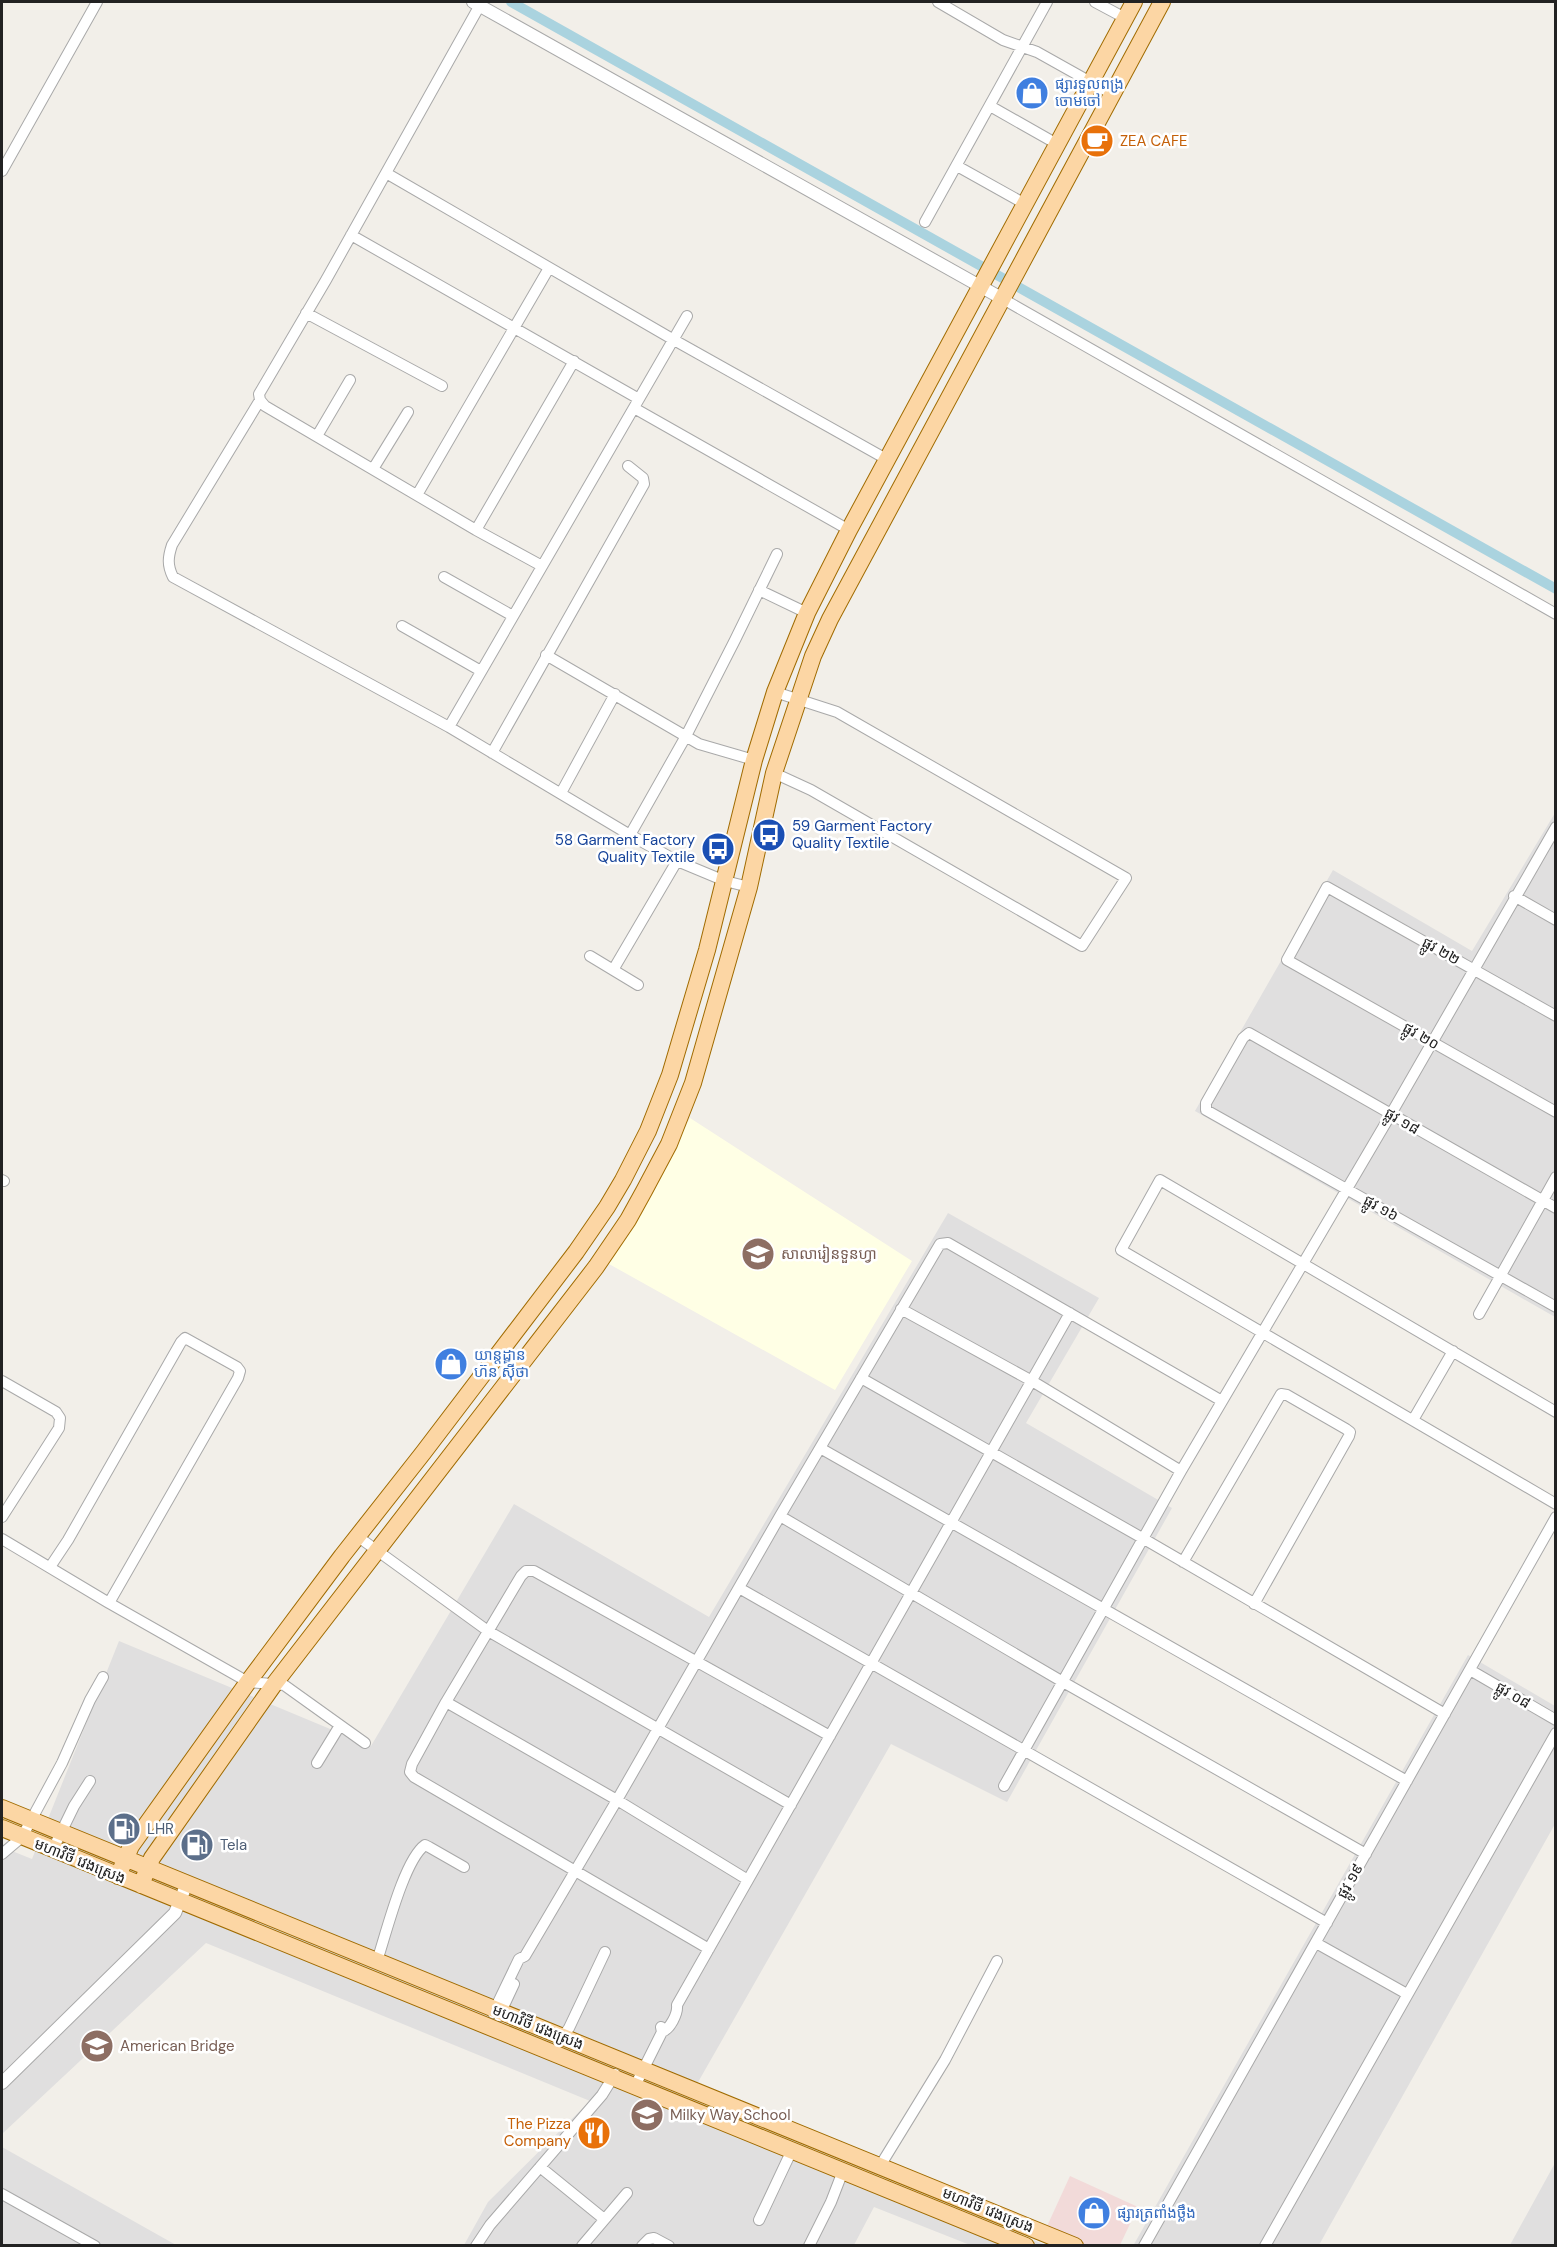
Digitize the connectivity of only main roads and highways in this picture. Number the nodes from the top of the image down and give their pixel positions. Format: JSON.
{"nodes":[{"id":1,"x":1134,"y":2,"type":"edge"},
{"id":2,"x":1162,"y":2,"type":"edge"},
{"id":3,"x":648,"y":1131,"type":"junction"},
{"id":4,"x":669,"y":1143,"type":"junction"},
{"id":5,"x":593,"y":1227,"type":"junction"},
{"id":6,"x":613,"y":1241,"type":"junction"},
{"id":7,"x":2,"y":1808,"type":"edge"},
{"id":8,"x":2,"y":1828,"type":"edge"},
{"id":9,"x":126,"y":1858,"type":"junction"},
{"id":10,"x":148,"y":1867,"type":"junction"},
{"id":11,"x":118,"y":1876,"type":"junction"},
{"id":12,"x":141,"y":1885,"type":"junction"},
{"id":13,"x":994,"y":2240,"type":"edge"},
{"id":14,"x":1026,"y":2246,"type":"edge"},
{"id":15,"x":1075,"y":2246,"type":"edge"}],
"edges":[{"from":1,"to":3,"type":"main road"},
{"from":2,"to":4,"type":"main road"},
{"from":3,"to":4,"type":"main road"},
{"from":3,"to":5,"type":"main road"},
{"from":4,"to":6,"type":"main road"},
{"from":5,"to":6,"type":"main road"},
{"from":5,"to":9,"type":"main road"},
{"from":6,"to":10,"type":"main road"},
{"from":7,"to":9,"type":"main road","name":"មហាវិថី វេងស្រេង"},
{"from":8,"to":11,"type":"main road","name":"មហាវិថី វេងស្រេង"},
{"from":9,"to":10,"type":"main road","name":"មហាវិថី វេងស្រេង"},
{"from":9,"to":11,"type":"main road"},
{"from":10,"to":12,"type":"main road"},
{"from":10,"to":15,"type":"main road","name":"មហាវិថី វេងស្រេង"},
{"from":11,"to":12,"type":"main road","name":"មហាវិថី វេងស្រេង"},
{"from":12,"to":13,"type":"main road","name":"មហាវិថី វេងស្រេង"},
{"from":13,"to":14,"type":"main road","name":"មហាវិថី វេងស្រេង"}]}
